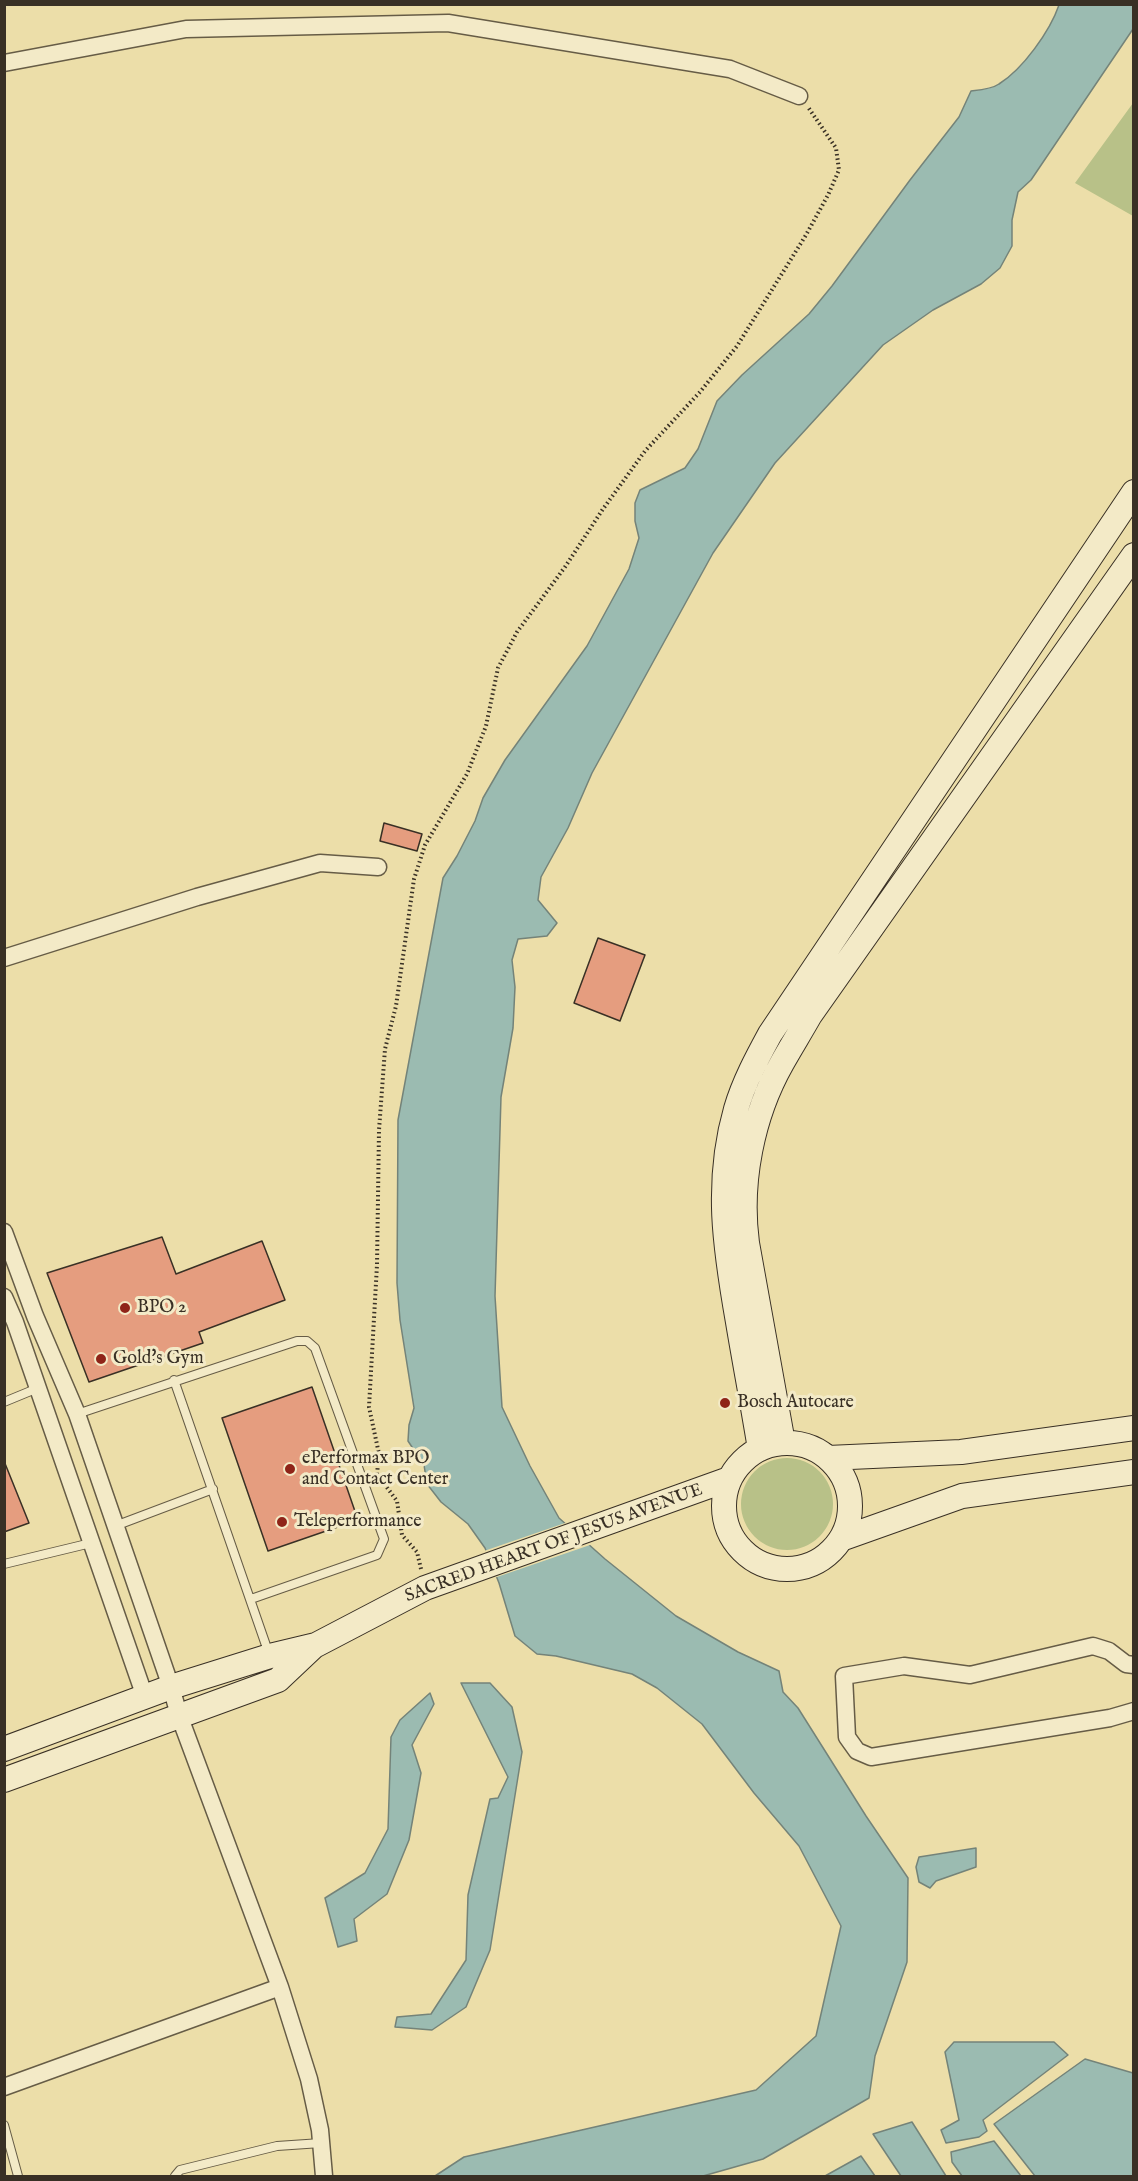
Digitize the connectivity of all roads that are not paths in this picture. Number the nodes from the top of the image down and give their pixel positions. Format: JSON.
{"nodes":[{"id":1,"x":4,"y":63,"type":"edge"},
{"id":2,"x":799,"y":96,"type":"road end"},
{"id":3,"x":1134,"y":492,"type":"edge"},
{"id":4,"x":1134,"y":555,"type":"edge"},
{"id":5,"x":378,"y":867,"type":"dead end"},
{"id":6,"x":4,"y":958,"type":"edge"},
{"id":7,"x":5,"y":1234,"type":"edge"},
{"id":8,"x":4,"y":1297,"type":"edge"},
{"id":9,"x":35,"y":1316,"type":"junction"},
{"id":10,"x":15,"y":1322,"type":"junction"},
{"id":11,"x":174,"y":1380,"type":"junction"},
{"id":12,"x":38,"y":1388,"type":"junction"},
{"id":13,"x":4,"y":1402,"type":"edge"},
{"id":14,"x":77,"y":1414,"type":"junction"},
{"id":15,"x":50,"y":1424,"type":"junction"},
{"id":16,"x":1134,"y":1428,"type":"edge"},
{"id":17,"x":783,"y":1443,"type":"junction"},
{"id":18,"x":760,"y":1449,"type":"junction"},
{"id":19,"x":828,"y":1458,"type":"junction"},
{"id":20,"x":1134,"y":1472,"type":"edge"},
{"id":21,"x":729,"y":1479,"type":"junction"},
{"id":22,"x":213,"y":1490,"type":"junction"},
{"id":23,"x":115,"y":1526,"type":"junction"},
{"id":24,"x":841,"y":1539,"type":"junction"},
{"id":25,"x":92,"y":1543,"type":"junction"},
{"id":26,"x":4,"y":1564,"type":"edge"},
{"id":27,"x":251,"y":1599,"type":"junction"},
{"id":28,"x":1134,"y":1665,"type":"edge"},
{"id":29,"x":274,"y":1668,"type":"junction"},
{"id":30,"x":171,"y":1688,"type":"junction"},
{"id":31,"x":145,"y":1697,"type":"junction"},
{"id":32,"x":1134,"y":1711,"type":"edge"},
{"id":33,"x":179,"y":1715,"type":"junction"},
{"id":34,"x":4,"y":1749,"type":"edge"},
{"id":35,"x":4,"y":1780,"type":"edge"},
{"id":36,"x":280,"y":1987,"type":"junction"},
{"id":37,"x":4,"y":2087,"type":"edge"},
{"id":38,"x":4,"y":2125,"type":"edge"},
{"id":39,"x":321,"y":2143,"type":"junction"},
{"id":40,"x":18,"y":2176,"type":"edge"},
{"id":41,"x":175,"y":2176,"type":"edge"},
{"id":42,"x":324,"y":2176,"type":"edge"}],
"edges":[{"from":1,"to":2,"type":"street"},
{"from":3,"to":18,"type":"main road"},
{"from":4,"to":17,"type":"main road"},
{"from":5,"to":6,"type":"street"},
{"from":7,"to":9,"type":"street"},
{"from":8,"to":10,"type":"street"},
{"from":9,"to":10,"type":"street"},
{"from":9,"to":14,"type":"street"},
{"from":10,"to":12,"type":"street"},
{"from":11,"to":14,"type":"lane"},
{"from":11,"to":22,"type":"lane"},
{"from":11,"to":27,"type":"lane"},
{"from":12,"to":13,"type":"lane"},
{"from":12,"to":15,"type":"street"},
{"from":14,"to":15,"type":"street"},
{"from":14,"to":23,"type":"street"},
{"from":15,"to":25,"type":"street"},
{"from":16,"to":19,"type":"main road"},
{"from":17,"to":18,"type":"main road"},
{"from":17,"to":19,"type":"main road"},
{"from":18,"to":21,"type":"main road"},
{"from":19,"to":24,"type":"main road"},
{"from":20,"to":24,"type":"main road"},
{"from":21,"to":24,"type":"main road"},
{"from":21,"to":29,"type":"main road","name":"SACRED HEART OF JESUS AVENUE"},
{"from":22,"to":23,"type":"lane"},
{"from":22,"to":27,"type":"lane"},
{"from":23,"to":30,"type":"street"},
{"from":25,"to":26,"type":"lane"},
{"from":25,"to":31,"type":"street"},
{"from":27,"to":29,"type":"lane"},
{"from":28,"to":32,"type":"street"},
{"from":29,"to":30,"type":"main road","name":"SACRED HEART OF JESUS AVENUE"},
{"from":29,"to":33,"type":"main road","name":"SACRED HEART OF JESUS AVENUE"},
{"from":30,"to":31,"type":"main road","name":"SACRED HEART OF JESUS AVENUE"},
{"from":30,"to":33,"type":"street"},
{"from":31,"to":34,"type":"main road","name":"SACRED HEART OF JESUS AVENUE"},
{"from":33,"to":35,"type":"main road","name":"SACRED HEART OF JESUS AVENUE"},
{"from":33,"to":36,"type":"street"},
{"from":36,"to":37,"type":"street"},
{"from":36,"to":39,"type":"street"},
{"from":38,"to":40,"type":"lane"},
{"from":39,"to":41,"type":"lane"},
{"from":39,"to":42,"type":"street"}]}
